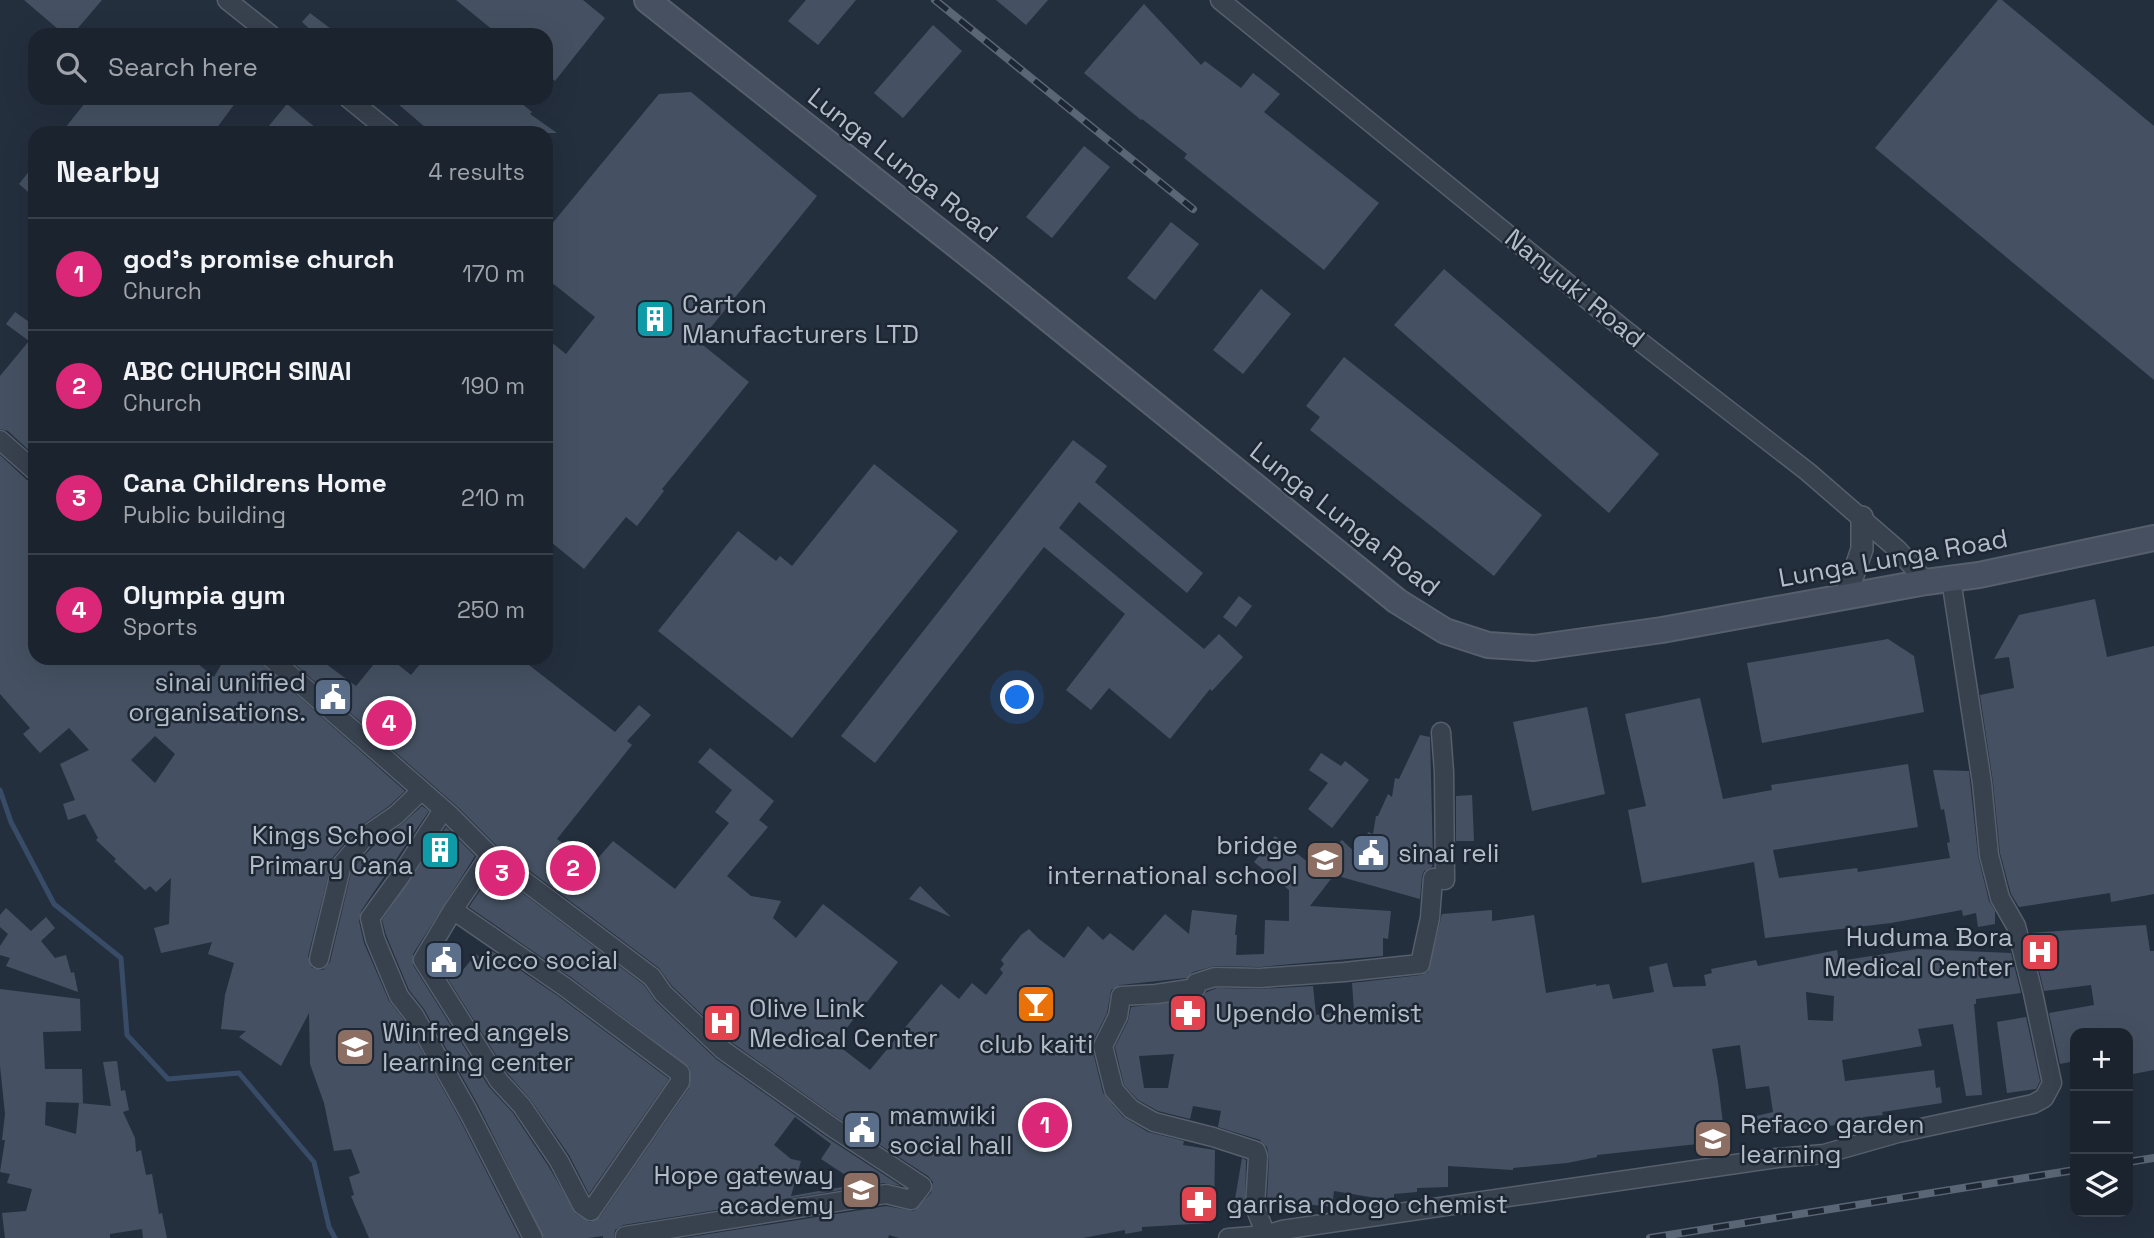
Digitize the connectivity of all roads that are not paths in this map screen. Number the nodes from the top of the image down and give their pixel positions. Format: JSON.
{"nodes":[{"id":1,"x":227,"y":0,"type":"edge"},
{"id":2,"x":648,"y":0,"type":"edge"},
{"id":3,"x":1220,"y":0,"type":"edge"},
{"id":4,"x":262,"y":28,"type":"edge"},
{"id":5,"x":357,"y":105,"type":"edge"},
{"id":6,"x":382,"y":126,"type":"edge"},
{"id":7,"x":0,"y":440,"type":"edge"},
{"id":8,"x":28,"y":465,"type":"edge"},
{"id":9,"x":1862,"y":517,"type":"junction"},
{"id":10,"x":2154,"y":538,"type":"edge"},
{"id":11,"x":1951,"y":579,"type":"junction"},
{"id":12,"x":1926,"y":582,"type":"junction"},
{"id":13,"x":1846,"y":596,"type":"junction"},
{"id":14,"x":279,"y":665,"type":"edge"},
{"id":15,"x":1441,"y":733,"type":"dead end"},
{"id":16,"x":421,"y":791,"type":"junction"},
{"id":17,"x":443,"y":810,"type":"junction"},
{"id":18,"x":490,"y":855,"type":"junction"},
{"id":19,"x":453,"y":910,"type":"junction"},
{"id":20,"x":319,"y":959,"type":"dead end"},
{"id":21,"x":1266,"y":1235,"type":"junction"},
{"id":22,"x":622,"y":1237,"type":"edge"},
{"id":23,"x":533,"y":1238,"type":"edge"},
{"id":24,"x":1228,"y":1238,"type":"edge"}],
"edges":[{"from":1,"to":4,"type":"street"},
{"from":2,"to":13,"type":"main road","name":"Lunga Lunga Road"},
{"from":3,"to":9,"type":"street","name":"Nanyuki Road"},
{"from":5,"to":6,"type":"street"},
{"from":7,"to":8,"type":"street"},
{"from":9,"to":12,"type":"street","name":"Nanyuki Road"},
{"from":9,"to":13,"type":"street"},
{"from":10,"to":11,"type":"main road","name":"Lunga Lunga Road"},
{"from":11,"to":12,"type":"main road","name":"Lunga Lunga Road"},
{"from":11,"to":21,"type":"street"},
{"from":12,"to":13,"type":"main road","name":"Lunga Lunga Road"},
{"from":14,"to":16,"type":"street"},
{"from":15,"to":21,"type":"street"},
{"from":16,"to":17,"type":"street"},
{"from":16,"to":20,"type":"street"},
{"from":17,"to":18,"type":"street"},
{"from":17,"to":23,"type":"street"},
{"from":18,"to":19,"type":"street"},
{"from":18,"to":22,"type":"street"},
{"from":19,"to":19,"type":"street"},
{"from":21,"to":24,"type":"street"}]}
